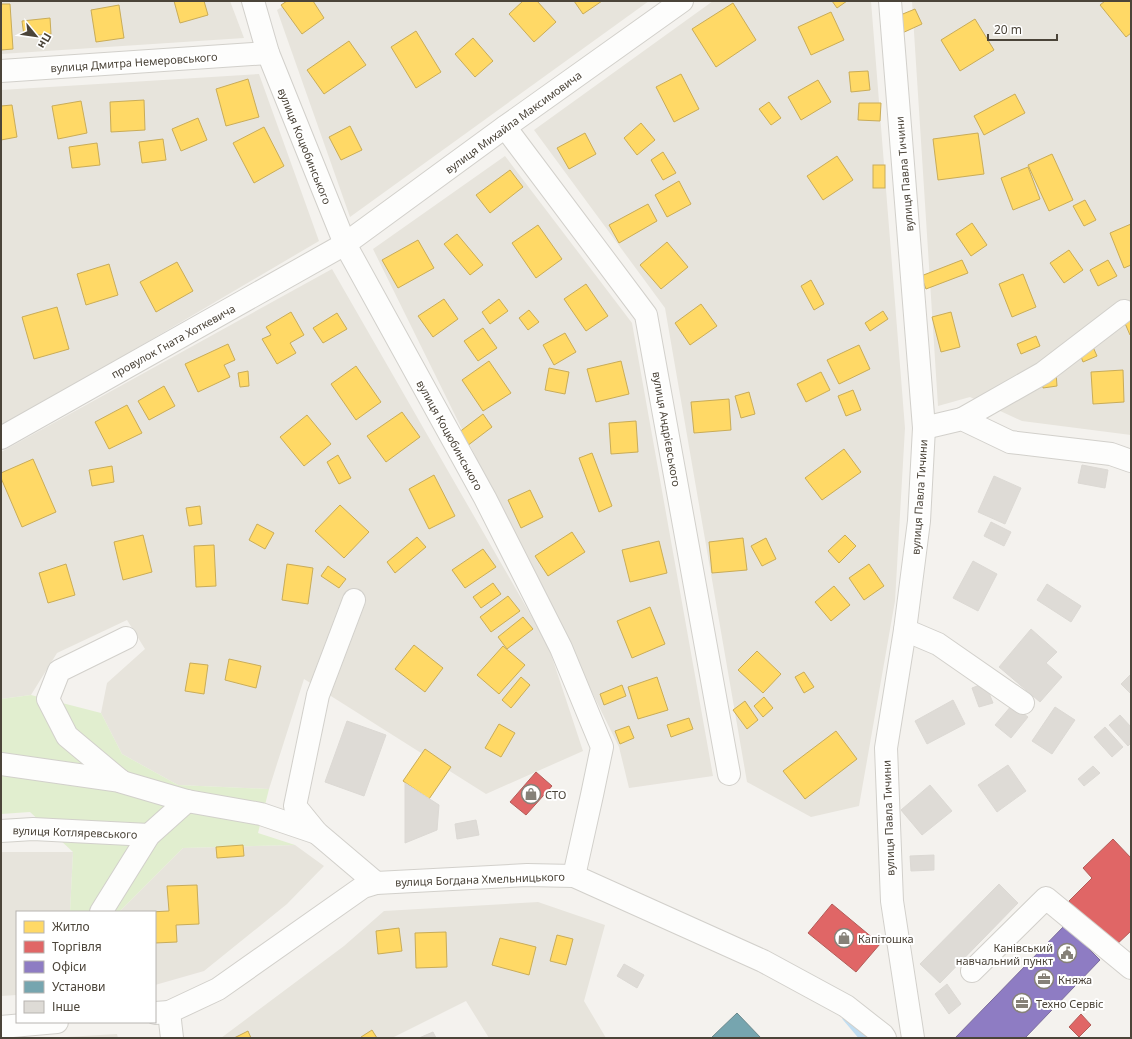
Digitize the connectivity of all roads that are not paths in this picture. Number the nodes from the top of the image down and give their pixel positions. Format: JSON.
{"nodes":[{"id":1,"x":254,"y":1,"type":"edge"},
{"id":2,"x":682,"y":1,"type":"edge"},
{"id":3,"x":890,"y":1,"type":"edge"},
{"id":4,"x":268,"y":53,"type":"junction"},
{"id":5,"x":1,"y":71,"type":"edge"},
{"id":6,"x":505,"y":127,"type":"junction"},
{"id":7,"x":345,"y":244,"type":"junction"},
{"id":8,"x":1124,"y":311,"type":"dead end"},
{"id":9,"x":962,"y":419,"type":"junction"},
{"id":10,"x":924,"y":428,"type":"junction"},
{"id":11,"x":1,"y":438,"type":"edge"},
{"id":12,"x":1131,"y":461,"type":"edge"},
{"id":13,"x":354,"y":600,"type":"dead end"},
{"id":14,"x":904,"y":630,"type":"junction"},
{"id":15,"x":126,"y":638,"type":"dead end"},
{"id":16,"x":1023,"y":703,"type":"dead end"},
{"id":17,"x":1,"y":764,"type":"edge"},
{"id":18,"x":729,"y":774,"type":"dead end"},
{"id":19,"x":122,"y":782,"type":"junction"},
{"id":20,"x":187,"y":801,"type":"junction"},
{"id":21,"x":1,"y":831,"type":"edge"},
{"id":22,"x":317,"y":834,"type":"junction"},
{"id":23,"x":149,"y":835,"type":"junction"},
{"id":24,"x":574,"y":876,"type":"junction"},
{"id":25,"x":376,"y":883,"type":"junction"},
{"id":26,"x":102,"y":911,"type":"edge"},
{"id":27,"x":1131,"y":968,"type":"edge"},
{"id":28,"x":972,"y":971,"type":"dead end"},
{"id":29,"x":162,"y":1013,"type":"edge"},
{"id":30,"x":46,"y":1023,"type":"edge"},
{"id":31,"x":1,"y":1027,"type":"edge"},
{"id":32,"x":172,"y":1038,"type":"edge"},
{"id":33,"x":884,"y":1038,"type":"edge"},
{"id":34,"x":914,"y":1038,"type":"edge"}],
"edges":[{"from":1,"to":4,"type":"street","name":"вулиця Коцюбинського"},
{"from":2,"to":6,"type":"street","name":"вулиця Михайла Максимовича"},
{"from":3,"to":10,"type":"street","name":"вулиця Павла Тичини"},
{"from":4,"to":5,"type":"street","name":"вулиця Дмитра Немеровського"},
{"from":4,"to":7,"type":"street","name":"вулиця Коцюбинського"},
{"from":6,"to":7,"type":"street","name":"вулиця Михайла Максимовича"},
{"from":6,"to":18,"type":"street","name":"вулиця Андрієвського"},
{"from":7,"to":11,"type":"street","name":"провулок Гната Хоткевича"},
{"from":7,"to":24,"type":"street","name":"вулиця Коцюбинського"},
{"from":8,"to":9,"type":"street"},
{"from":9,"to":10,"type":"street"},
{"from":9,"to":12,"type":"street"},
{"from":10,"to":14,"type":"street","name":"вулиця Павла Тичини"},
{"from":13,"to":22,"type":"street"},
{"from":14,"to":16,"type":"street"},
{"from":14,"to":34,"type":"street","name":"вулиця Павла Тичини"},
{"from":15,"to":19,"type":"street"},
{"from":17,"to":19,"type":"street"},
{"from":19,"to":20,"type":"street"},
{"from":20,"to":22,"type":"street"},
{"from":20,"to":23,"type":"street"},
{"from":21,"to":23,"type":"street","name":"вулиця Котляревського"},
{"from":22,"to":25,"type":"street"},
{"from":23,"to":26,"type":"street"},
{"from":24,"to":25,"type":"street","name":"вулиця Богдана Хмельницького"},
{"from":24,"to":33,"type":"street","name":"вулиця Богдана Хмельницького"},
{"from":25,"to":29,"type":"street","name":"вулиця Богдана Хмельницького"},
{"from":27,"to":28,"type":"street"},
{"from":29,"to":32,"type":"street","name":"вулиця Богдана Хмельницького"},
{"from":30,"to":31,"type":"street"}]}
